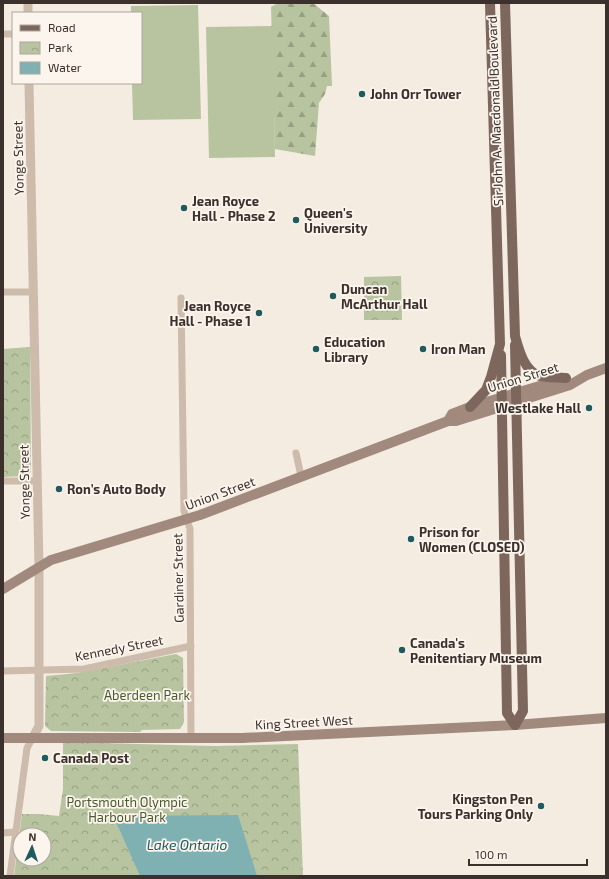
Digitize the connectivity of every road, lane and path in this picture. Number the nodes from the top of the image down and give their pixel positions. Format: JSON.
{"nodes":[{"id":1,"x":490,"y":3,"type":"edge"},
{"id":2,"x":505,"y":3,"type":"edge"},
{"id":3,"x":29,"y":84,"type":"edge"},
{"id":4,"x":3,"y":292,"type":"edge"},
{"id":5,"x":33,"y":292,"type":"junction"},
{"id":6,"x":181,"y":298,"type":"dead end"},
{"id":7,"x":515,"y":336,"type":"junction"},
{"id":8,"x":500,"y":344,"type":"junction"},
{"id":9,"x":606,"y":368,"type":"edge"},
{"id":10,"x":587,"y":375,"type":"junction"},
{"id":11,"x":566,"y":378,"type":"junction"},
{"id":12,"x":516,"y":397,"type":"junction"},
{"id":13,"x":502,"y":402,"type":"junction"},
{"id":14,"x":470,"y":407,"type":"junction"},
{"id":15,"x":448,"y":421,"type":"junction"},
{"id":16,"x":296,"y":453,"type":"dead end"},
{"id":17,"x":301,"y":476,"type":"junction"},
{"id":18,"x":3,"y":481,"type":"edge"},
{"id":19,"x":37,"y":481,"type":"junction"},
{"id":20,"x":187,"y":519,"type":"junction"},
{"id":21,"x":39,"y":566,"type":"junction"},
{"id":22,"x":3,"y":589,"type":"edge"},
{"id":23,"x":191,"y":646,"type":"junction"},
{"id":24,"x":3,"y":671,"type":"edge"},
{"id":25,"x":39,"y":671,"type":"junction"},
{"id":26,"x":606,"y":718,"type":"edge"},
{"id":27,"x":515,"y":725,"type":"junction"},
{"id":28,"x":33,"y":737,"type":"junction"},
{"id":29,"x":3,"y":738,"type":"edge"},
{"id":30,"x":191,"y":738,"type":"junction"},
{"id":31,"x":16,"y":827,"type":"edge"},
{"id":32,"x":12,"y":858,"type":"edge"},
{"id":33,"x":10,"y":876,"type":"edge"}],
"edges":[{"from":1,"to":8,"type":"main road","name":"Sir John A. Macdonald Boulevard"},
{"from":2,"to":7,"type":"main road","name":"Sir John A. Macdonald Boulevard"},
{"from":3,"to":5,"type":"street","name":"Yonge Street"},
{"from":4,"to":5,"type":"street"},
{"from":5,"to":19,"type":"street","name":"Yonge Street"},
{"from":6,"to":20,"type":"street","name":"Gardiner Street"},
{"from":7,"to":11,"type":"main road"},
{"from":7,"to":12,"type":"main road"},
{"from":8,"to":13,"type":"main road"},
{"from":8,"to":14,"type":"main road"},
{"from":9,"to":10,"type":"main road","name":"Union Street"},
{"from":10,"to":11,"type":"main road","name":"Union Street"},
{"from":10,"to":12,"type":"main road","name":"Union Street"},
{"from":11,"to":12,"type":"main road","name":"Union Street"},
{"from":12,"to":13,"type":"main road","name":"Union Street"},
{"from":12,"to":27,"type":"main road"},
{"from":13,"to":14,"type":"main road","name":"Union Street"},
{"from":13,"to":15,"type":"main road","name":"Union Street"},
{"from":13,"to":27,"type":"main road"},
{"from":14,"to":15,"type":"main road","name":"Union Street"},
{"from":15,"to":17,"type":"main road","name":"Union Street"},
{"from":16,"to":17,"type":"street"},
{"from":17,"to":20,"type":"main road","name":"Union Street"},
{"from":18,"to":19,"type":"street"},
{"from":19,"to":21,"type":"street","name":"Yonge Street"},
{"from":20,"to":21,"type":"main road","name":"Union Street"},
{"from":20,"to":23,"type":"street","name":"Gardiner Street"},
{"from":21,"to":22,"type":"main road","name":"Union Street"},
{"from":21,"to":25,"type":"street","name":"Yonge Street"},
{"from":23,"to":25,"type":"street","name":"Kennedy Street"},
{"from":23,"to":30,"type":"street","name":"Gardiner Street"},
{"from":24,"to":25,"type":"street","name":"Kennedy Street"},
{"from":25,"to":28,"type":"street","name":"Yonge Street"},
{"from":26,"to":27,"type":"main road","name":"King Street West"},
{"from":27,"to":30,"type":"main road","name":"King Street West"},
{"from":28,"to":29,"type":"main road","name":"King Street West"},
{"from":28,"to":30,"type":"main road","name":"King Street West"},
{"from":28,"to":31,"type":"street","name":"Yonge Street"},
{"from":32,"to":33,"type":"street","name":"Yonge Street"}]}
